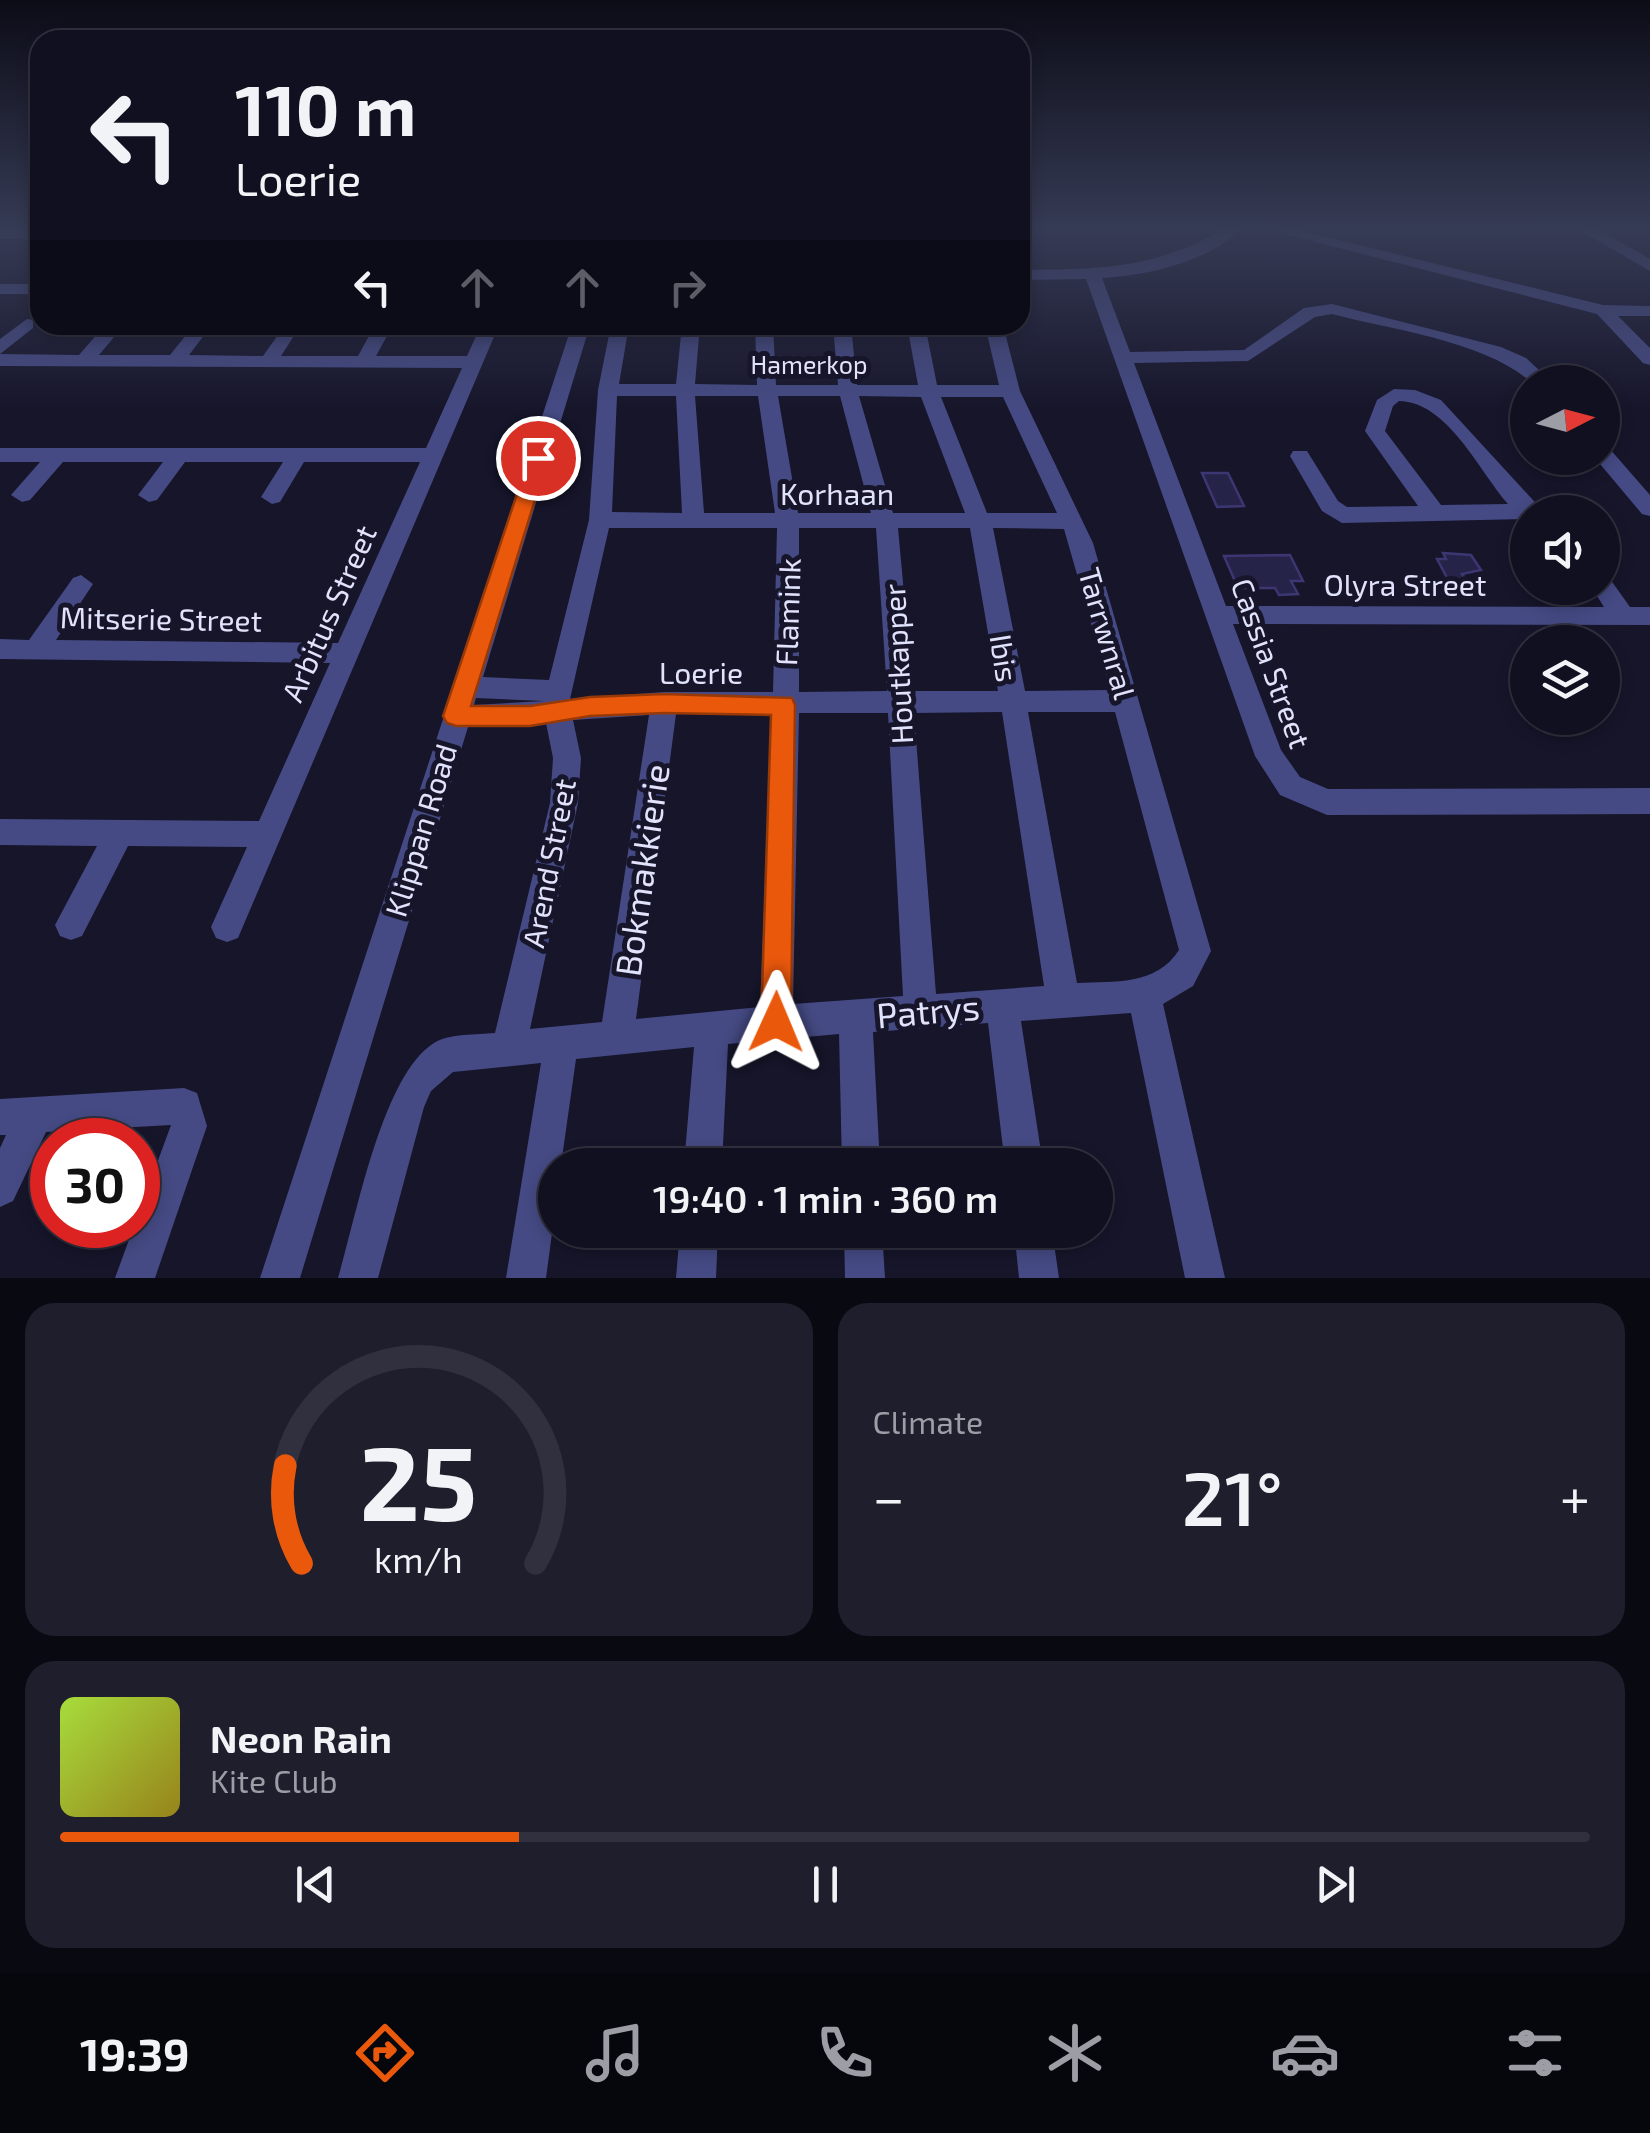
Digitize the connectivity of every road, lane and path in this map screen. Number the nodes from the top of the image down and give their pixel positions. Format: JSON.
{"nodes":[{"id":1,"x":1098,"y":291,"type":"edge"},
{"id":2,"x":1547,"y":291,"type":"edge"},
{"id":3,"x":1603,"y":310,"type":"junction"},
{"id":4,"x":1650,"y":311,"type":"edge"},
{"id":5,"x":27,"y":324,"type":"dead end"},
{"id":6,"x":106,"y":335,"type":"edge"},
{"id":7,"x":194,"y":335,"type":"edge"},
{"id":8,"x":287,"y":335,"type":"edge"},
{"id":9,"x":379,"y":335,"type":"edge"},
{"id":10,"x":486,"y":335,"type":"edge"},
{"id":11,"x":578,"y":335,"type":"edge"},
{"id":12,"x":618,"y":335,"type":"edge"},
{"id":13,"x":690,"y":335,"type":"edge"},
{"id":14,"x":764,"y":335,"type":"edge"},
{"id":15,"x":843,"y":335,"type":"edge"},
{"id":16,"x":918,"y":335,"type":"edge"},
{"id":17,"x":996,"y":335,"type":"edge"},
{"id":18,"x":0,"y":349,"type":"edge"},
{"id":19,"x":1124,"y":358,"type":"junction"},
{"id":20,"x":1650,"y":359,"type":"edge"},
{"id":21,"x":0,"y":360,"type":"edge"},
{"id":22,"x":84,"y":360,"type":"junction"},
{"id":23,"x":175,"y":361,"type":"junction"},
{"id":24,"x":268,"y":361,"type":"junction"},
{"id":25,"x":364,"y":362,"type":"junction"},
{"id":26,"x":475,"y":362,"type":"junction"},
{"id":27,"x":1522,"y":365,"type":"edge"},
{"id":28,"x":848,"y":388,"type":"junction"},
{"id":29,"x":685,"y":389,"type":"junction"},
{"id":30,"x":767,"y":389,"type":"junction"},
{"id":31,"x":608,"y":390,"type":"junction"},
{"id":32,"x":928,"y":390,"type":"junction"},
{"id":33,"x":1010,"y":391,"type":"junction"},
{"id":34,"x":0,"y":455,"type":"edge"},
{"id":35,"x":57,"y":455,"type":"junction"},
{"id":36,"x":179,"y":455,"type":"junction"},
{"id":37,"x":296,"y":455,"type":"junction"},
{"id":38,"x":433,"y":456,"type":"junction"},
{"id":39,"x":1300,"y":456,"type":"dead end"},
{"id":40,"x":1620,"y":474,"type":"edge"},
{"id":41,"x":22,"y":495,"type":"dead end"},
{"id":42,"x":150,"y":495,"type":"dead end"},
{"id":43,"x":1510,"y":495,"type":"edge"},
{"id":44,"x":272,"y":497,"type":"dead end"},
{"id":45,"x":1650,"y":509,"type":"edge"},
{"id":46,"x":1434,"y":512,"type":"junction"},
{"id":47,"x":1510,"y":512,"type":"edge"},
{"id":48,"x":600,"y":520,"type":"junction"},
{"id":49,"x":694,"y":521,"type":"junction"},
{"id":50,"x":1074,"y":521,"type":"junction"},
{"id":51,"x":788,"y":522,"type":"junction"},
{"id":52,"x":982,"y":522,"type":"junction"},
{"id":53,"x":888,"y":524,"type":"junction"},
{"id":54,"x":81,"y":584,"type":"dead end"},
{"id":55,"x":1616,"y":605,"type":"edge"},
{"id":56,"x":1220,"y":615,"type":"junction"},
{"id":57,"x":1623,"y":616,"type":"junction"},
{"id":58,"x":1650,"y":616,"type":"edge"},
{"id":59,"x":0,"y":649,"type":"edge"},
{"id":60,"x":36,"y":649,"type":"junction"},
{"id":61,"x":345,"y":653,"type":"junction"},
{"id":62,"x":465,"y":687,"type":"junction"},
{"id":63,"x":557,"y":701,"type":"junction"},
{"id":64,"x":1128,"y":701,"type":"junction"},
{"id":65,"x":664,"y":704,"type":"junction"},
{"id":66,"x":899,"y":704,"type":"junction"},
{"id":67,"x":1012,"y":704,"type":"junction"},
{"id":68,"x":783,"y":705,"type":"junction"},
{"id":69,"x":456,"y":716,"type":"junction"},
{"id":70,"x":1650,"y":800,"type":"edge"},
{"id":71,"x":0,"y":832,"type":"edge"},
{"id":72,"x":120,"y":833,"type":"junction"},
{"id":73,"x":268,"y":834,"type":"junction"},
{"id":74,"x":70,"y":924,"type":"dead end"},
{"id":75,"x":227,"y":927,"type":"dead end"},
{"id":76,"x":1194,"y":952,"type":"joint"},
{"id":77,"x":1144,"y":995,"type":"junction"},
{"id":78,"x":1063,"y":1000,"type":"junction"},
{"id":79,"x":1002,"y":1004,"type":"junction"},
{"id":80,"x":920,"y":1010,"type":"junction"},
{"id":81,"x":855,"y":1016,"type":"junction"},
{"id":82,"x":776,"y":1022,"type":"junction"},
{"id":83,"x":712,"y":1028,"type":"junction"},
{"id":84,"x":617,"y":1037,"type":"junction"},
{"id":85,"x":561,"y":1043,"type":"junction"},
{"id":86,"x":509,"y":1047,"type":"junction"},
{"id":87,"x":18,"y":1116,"type":"edge"},
{"id":88,"x":704,"y":1148,"type":"edge"},
{"id":89,"x":860,"y":1148,"type":"edge"},
{"id":90,"x":1022,"y":1148,"type":"edge"},
{"id":91,"x":0,"y":1188,"type":"edge"},
{"id":92,"x":698,"y":1248,"type":"edge"},
{"id":93,"x":864,"y":1248,"type":"edge"},
{"id":94,"x":1035,"y":1248,"type":"edge"},
{"id":95,"x":135,"y":1278,"type":"edge"},
{"id":96,"x":280,"y":1278,"type":"edge"},
{"id":97,"x":358,"y":1278,"type":"edge"},
{"id":98,"x":526,"y":1278,"type":"edge"},
{"id":99,"x":696,"y":1278,"type":"edge"},
{"id":100,"x":865,"y":1278,"type":"edge"},
{"id":101,"x":1039,"y":1278,"type":"edge"},
{"id":102,"x":1205,"y":1278,"type":"edge"}],
"edges":[{"from":1,"to":19,"type":"street","name":"Cassia Street"},
{"from":2,"to":3,"type":"street"},
{"from":3,"to":4,"type":"street"},
{"from":3,"to":20,"type":"street"},
{"from":5,"to":18,"type":"street"},
{"from":6,"to":22,"type":"street"},
{"from":7,"to":23,"type":"street"},
{"from":8,"to":24,"type":"street"},
{"from":9,"to":25,"type":"street"},
{"from":10,"to":26,"type":"street","name":"Arbitus Street"},
{"from":11,"to":62,"type":"street","name":"Klippan Road"},
{"from":12,"to":31,"type":"street","name":"Arend Street"},
{"from":13,"to":29,"type":"street"},
{"from":14,"to":30,"type":"street","name":"Flamink"},
{"from":15,"to":28,"type":"street","name":"Houtkapper"},
{"from":16,"to":32,"type":"street","name":"Ibis"},
{"from":17,"to":33,"type":"street","name":"Tarrwnral"},
{"from":19,"to":27,"type":"street"},
{"from":19,"to":56,"type":"street","name":"Cassia Street"},
{"from":21,"to":22,"type":"street"},
{"from":22,"to":23,"type":"street"},
{"from":23,"to":24,"type":"street"},
{"from":24,"to":25,"type":"street"},
{"from":25,"to":26,"type":"street"},
{"from":26,"to":38,"type":"street","name":"Arbitus Street"},
{"from":28,"to":30,"type":"street","name":"Hamerkop"},
{"from":28,"to":32,"type":"street","name":"Hamerkop"},
{"from":28,"to":53,"type":"street","name":"Houtkapper"},
{"from":29,"to":30,"type":"street","name":"Hamerkop"},
{"from":29,"to":31,"type":"street","name":"Hamerkop"},
{"from":29,"to":49,"type":"street"},
{"from":30,"to":51,"type":"street","name":"Flamink"},
{"from":31,"to":48,"type":"street","name":"Arend Street"},
{"from":32,"to":33,"type":"street","name":"Hamerkop"},
{"from":32,"to":52,"type":"street","name":"Ibis"},
{"from":33,"to":50,"type":"street","name":"Tarrwnral"},
{"from":34,"to":35,"type":"street"},
{"from":35,"to":36,"type":"street"},
{"from":35,"to":41,"type":"street"},
{"from":36,"to":37,"type":"street"},
{"from":36,"to":42,"type":"street"},
{"from":37,"to":38,"type":"street"},
{"from":37,"to":44,"type":"street"},
{"from":38,"to":61,"type":"street","name":"Arbitus Street"},
{"from":39,"to":46,"type":"street"},
{"from":40,"to":45,"type":"street"},
{"from":43,"to":46,"type":"street"},
{"from":46,"to":47,"type":"street"},
{"from":48,"to":49,"type":"street","name":"Korhaan"},
{"from":48,"to":63,"type":"street","name":"Arend Street"},
{"from":49,"to":51,"type":"street","name":"Korhaan"},
{"from":50,"to":52,"type":"street","name":"Korhaan"},
{"from":50,"to":64,"type":"street","name":"Tarrwnral"},
{"from":51,"to":53,"type":"street","name":"Korhaan"},
{"from":51,"to":68,"type":"street","name":"Flamink"},
{"from":52,"to":53,"type":"street","name":"Korhaan"},
{"from":52,"to":67,"type":"street","name":"Ibis"},
{"from":53,"to":66,"type":"street","name":"Houtkapper"},
{"from":54,"to":60,"type":"street","name":"Mitserie Street"},
{"from":55,"to":57,"type":"street"},
{"from":56,"to":57,"type":"street","name":"Olyra Street"},
{"from":56,"to":70,"type":"street","name":"Cassia Street"},
{"from":57,"to":58,"type":"street","name":"Olyra Street"},
{"from":59,"to":60,"type":"street","name":"Mitserie Street"},
{"from":60,"to":61,"type":"street","name":"Mitserie Street"},
{"from":61,"to":73,"type":"street","name":"Arbitus Street"},
{"from":62,"to":63,"type":"street","name":"Loerie"},
{"from":62,"to":69,"type":"street","name":"Klippan Road"},
{"from":63,"to":65,"type":"street","name":"Loerie"},
{"from":63,"to":69,"type":"street","name":"Loerie"},
{"from":63,"to":86,"type":"street","name":"Arend Street"},
{"from":64,"to":67,"type":"street","name":"Loerie"},
{"from":64,"to":76,"type":"street","name":"Tarrwnral"},
{"from":65,"to":68,"type":"street","name":"Loerie"},
{"from":65,"to":84,"type":"street","name":"Bokmakkierie"},
{"from":66,"to":67,"type":"street","name":"Loerie"},
{"from":66,"to":68,"type":"street","name":"Loerie"},
{"from":66,"to":80,"type":"street","name":"Houtkapper"},
{"from":67,"to":78,"type":"street","name":"Ibis"},
{"from":68,"to":82,"type":"street","name":"Flamink"},
{"from":69,"to":96,"type":"street","name":"Klippan Road"},
{"from":71,"to":72,"type":"street"},
{"from":72,"to":73,"type":"street"},
{"from":72,"to":74,"type":"street"},
{"from":73,"to":75,"type":"street","name":"Arbitus Street"},
{"from":76,"to":77,"type":"street","name":"Patrys"},
{"from":77,"to":78,"type":"street","name":"Patrys"},
{"from":77,"to":102,"type":"street"},
{"from":78,"to":79,"type":"street","name":"Patrys"},
{"from":79,"to":80,"type":"street","name":"Patrys"},
{"from":79,"to":90,"type":"street"},
{"from":80,"to":81,"type":"street","name":"Patrys"},
{"from":81,"to":82,"type":"street","name":"Patrys"},
{"from":81,"to":89,"type":"street"},
{"from":82,"to":83,"type":"street","name":"Patrys"},
{"from":83,"to":84,"type":"street","name":"Patrys"},
{"from":83,"to":88,"type":"street"},
{"from":84,"to":85,"type":"street","name":"Patrys"},
{"from":85,"to":86,"type":"street","name":"Patrys"},
{"from":85,"to":98,"type":"street"},
{"from":86,"to":97,"type":"street","name":"Patrys"},
{"from":87,"to":91,"type":"street"},
{"from":87,"to":95,"type":"street"},
{"from":92,"to":99,"type":"street"},
{"from":93,"to":100,"type":"street"},
{"from":94,"to":101,"type":"street"}]}
